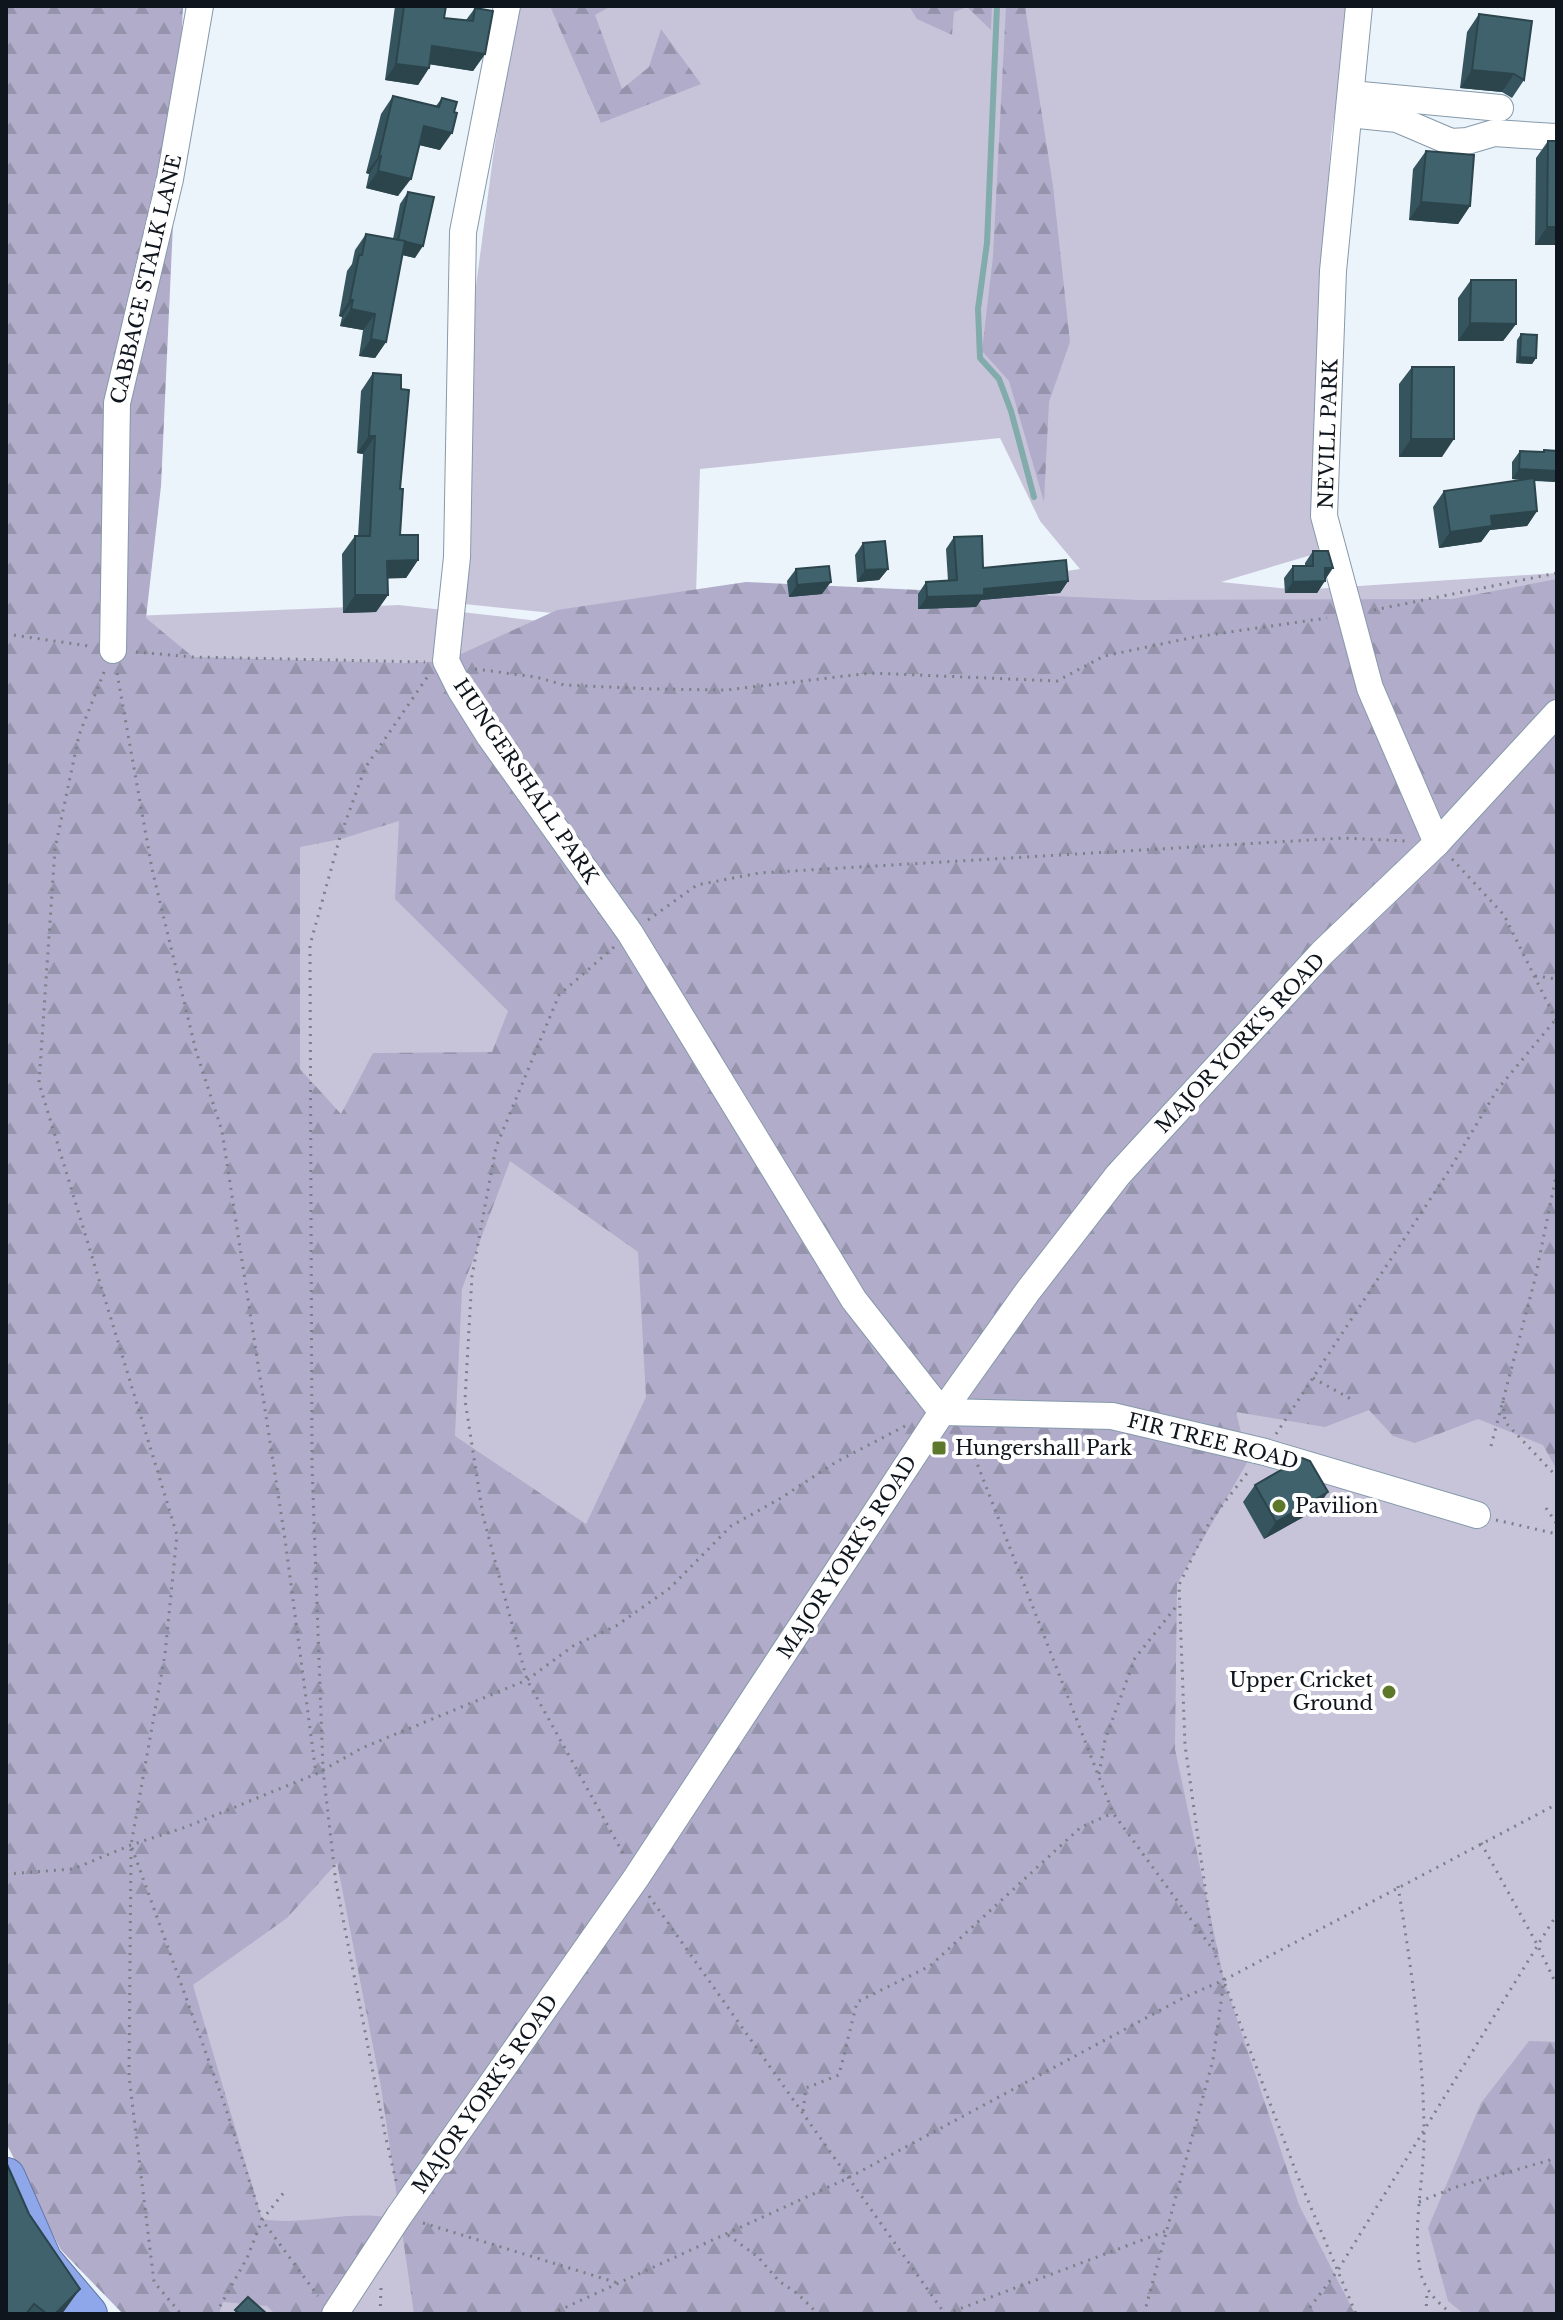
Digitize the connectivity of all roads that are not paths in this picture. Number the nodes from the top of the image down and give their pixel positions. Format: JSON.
{"nodes":[{"id":1,"x":200,"y":6,"type":"edge"},
{"id":2,"x":507,"y":6,"type":"edge"},
{"id":3,"x":1359,"y":6,"type":"edge"},
{"id":4,"x":1350,"y":104,"type":"junction"},
{"id":5,"x":1500,"y":108,"type":"dead end"},
{"id":6,"x":1555,"y":137,"type":"edge"},
{"id":7,"x":113,"y":650,"type":"road end"},
{"id":8,"x":1557,"y":713,"type":"edge"},
{"id":9,"x":1437,"y":843,"type":"junction"},
{"id":10,"x":942,"y":1412,"type":"junction"},
{"id":11,"x":1477,"y":1515,"type":"road end"},
{"id":12,"x":6,"y":2177,"type":"edge"},
{"id":13,"x":329,"y":2308,"type":"edge"},
{"id":14,"x":88,"y":2314,"type":"edge"}],
"edges":[{"from":1,"to":7,"type":"street","name":"CABBAGE STALK LANE"},
{"from":2,"to":10,"type":"street","name":"HUNGERSHALL PARK"},
{"from":3,"to":4,"type":"street","name":"NEVILL PARK"},
{"from":4,"to":5,"type":"street"},
{"from":4,"to":6,"type":"street"},
{"from":4,"to":9,"type":"street","name":"NEVILL PARK"},
{"from":8,"to":9,"type":"street","name":"MAJOR YORK'S ROAD"},
{"from":9,"to":10,"type":"street","name":"MAJOR YORK'S ROAD"},
{"from":10,"to":11,"type":"street","name":"FIR TREE ROAD"},
{"from":10,"to":13,"type":"street","name":"MAJOR YORK'S ROAD"},
{"from":12,"to":14,"type":"highway"}]}
